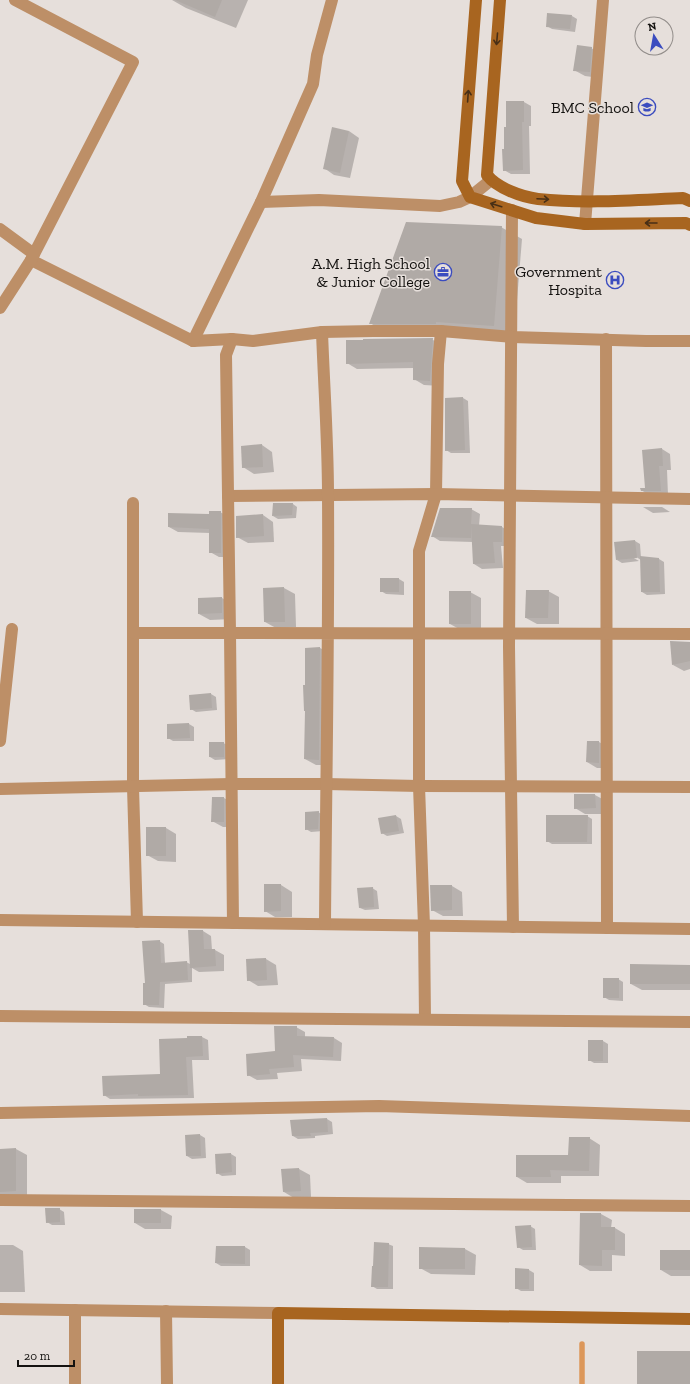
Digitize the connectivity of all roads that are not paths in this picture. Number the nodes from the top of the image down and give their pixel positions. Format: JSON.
{"nodes":[{"id":1,"x":15,"y":0,"type":"edge"},
{"id":2,"x":332,"y":0,"type":"edge"},
{"id":3,"x":476,"y":0,"type":"edge"},
{"id":4,"x":500,"y":0,"type":"edge"},
{"id":5,"x":603,"y":0,"type":"edge"},
{"id":6,"x":491,"y":180,"type":"junction"},
{"id":7,"x":470,"y":197,"type":"junction"},
{"id":8,"x":587,"y":201,"type":"junction"},
{"id":9,"x":690,"y":201,"type":"edge"},
{"id":10,"x":261,"y":202,"type":"junction"},
{"id":11,"x":512,"y":210,"type":"junction"},
{"id":12,"x":585,"y":224,"type":"junction"},
{"id":13,"x":690,"y":225,"type":"edge"},
{"id":14,"x":0,"y":229,"type":"edge"},
{"id":15,"x":33,"y":257,"type":"junction"},
{"id":16,"x":0,"y":308,"type":"edge"},
{"id":17,"x":441,"y":331,"type":"junction"},
{"id":18,"x":322,"y":332,"type":"junction"},
{"id":19,"x":512,"y":336,"type":"junction"},
{"id":20,"x":232,"y":339,"type":"junction"},
{"id":21,"x":606,"y":339,"type":"junction"},
{"id":22,"x":690,"y":341,"type":"edge"},
{"id":23,"x":193,"y":342,"type":"junction"},
{"id":24,"x":328,"y":494,"type":"junction"},
{"id":25,"x":436,"y":494,"type":"junction"},
{"id":26,"x":228,"y":496,"type":"junction"},
{"id":27,"x":511,"y":496,"type":"junction"},
{"id":28,"x":606,"y":498,"type":"junction"},
{"id":29,"x":690,"y":499,"type":"edge"},
{"id":30,"x":133,"y":503,"type":"dead end"},
{"id":31,"x":12,"y":629,"type":"dead end"},
{"id":32,"x":134,"y":633,"type":"junction"},
{"id":33,"x":230,"y":633,"type":"junction"},
{"id":34,"x":327,"y":633,"type":"junction"},
{"id":35,"x":509,"y":633,"type":"junction"},
{"id":36,"x":419,"y":634,"type":"junction"},
{"id":37,"x":607,"y":634,"type":"junction"},
{"id":38,"x":690,"y":634,"type":"edge"},
{"id":39,"x":0,"y":741,"type":"edge"},
{"id":40,"x":231,"y":784,"type":"junction"},
{"id":41,"x":326,"y":784,"type":"junction"},
{"id":42,"x":419,"y":786,"type":"junction"},
{"id":43,"x":511,"y":786,"type":"junction"},
{"id":44,"x":133,"y":787,"type":"junction"},
{"id":45,"x":607,"y":787,"type":"junction"},
{"id":46,"x":690,"y":787,"type":"edge"},
{"id":47,"x":0,"y":789,"type":"edge"},
{"id":48,"x":0,"y":920,"type":"edge"},
{"id":49,"x":137,"y":922,"type":"junction"},
{"id":50,"x":233,"y":923,"type":"junction"},
{"id":51,"x":325,"y":924,"type":"junction"},
{"id":52,"x":424,"y":926,"type":"junction"},
{"id":53,"x":513,"y":927,"type":"junction"},
{"id":54,"x":607,"y":928,"type":"junction"},
{"id":55,"x":690,"y":929,"type":"edge"},
{"id":56,"x":0,"y":1016,"type":"edge"},
{"id":57,"x":425,"y":1019,"type":"junction"},
{"id":58,"x":690,"y":1022,"type":"edge"},
{"id":59,"x":0,"y":1113,"type":"edge"},
{"id":60,"x":690,"y":1116,"type":"edge"},
{"id":61,"x":0,"y":1200,"type":"edge"},
{"id":62,"x":690,"y":1206,"type":"edge"},
{"id":63,"x":0,"y":1309,"type":"edge"},
{"id":64,"x":75,"y":1310,"type":"junction"},
{"id":65,"x":166,"y":1311,"type":"junction"},
{"id":66,"x":278,"y":1313,"type":"junction"},
{"id":67,"x":690,"y":1319,"type":"edge"},
{"id":68,"x":75,"y":1384,"type":"edge"},
{"id":69,"x":167,"y":1384,"type":"edge"},
{"id":70,"x":278,"y":1384,"type":"edge"}],
"edges":[{"from":1,"to":15,"type":"street"},
{"from":2,"to":10,"type":"street"},
{"from":7,"to":3,"type":"street","one_way":true},
{"from":4,"to":6,"type":"street","one_way":true},
{"from":5,"to":8,"type":"street"},
{"from":6,"to":7,"type":"street"},
{"from":6,"to":8,"type":"street","one_way":true},
{"from":7,"to":10,"type":"street"},
{"from":11,"to":7,"type":"street","one_way":true},
{"from":8,"to":9,"type":"street"},
{"from":8,"to":12,"type":"street"},
{"from":10,"to":23,"type":"street"},
{"from":11,"to":12,"type":"street"},
{"from":11,"to":19,"type":"street"},
{"from":13,"to":12,"type":"street","one_way":true},
{"from":14,"to":15,"type":"street"},
{"from":15,"to":16,"type":"street"},
{"from":15,"to":23,"type":"street"},
{"from":17,"to":18,"type":"street"},
{"from":17,"to":19,"type":"street"},
{"from":17,"to":25,"type":"street"},
{"from":18,"to":20,"type":"street"},
{"from":18,"to":24,"type":"street"},
{"from":19,"to":21,"type":"street"},
{"from":19,"to":27,"type":"street"},
{"from":20,"to":23,"type":"street"},
{"from":20,"to":26,"type":"street"},
{"from":21,"to":22,"type":"street"},
{"from":21,"to":28,"type":"street"},
{"from":24,"to":25,"type":"street"},
{"from":24,"to":26,"type":"street"},
{"from":24,"to":34,"type":"street"},
{"from":25,"to":27,"type":"street"},
{"from":25,"to":36,"type":"street"},
{"from":26,"to":33,"type":"street"},
{"from":27,"to":28,"type":"street"},
{"from":27,"to":35,"type":"street"},
{"from":28,"to":29,"type":"street"},
{"from":28,"to":37,"type":"street"},
{"from":30,"to":32,"type":"street"},
{"from":31,"to":39,"type":"street"},
{"from":32,"to":33,"type":"street"},
{"from":32,"to":44,"type":"street"},
{"from":33,"to":34,"type":"street"},
{"from":33,"to":40,"type":"street"},
{"from":34,"to":36,"type":"street"},
{"from":34,"to":41,"type":"street"},
{"from":35,"to":36,"type":"street"},
{"from":35,"to":37,"type":"street"},
{"from":35,"to":43,"type":"street"},
{"from":36,"to":42,"type":"street"},
{"from":37,"to":38,"type":"street"},
{"from":37,"to":45,"type":"street"},
{"from":40,"to":41,"type":"street"},
{"from":40,"to":44,"type":"street"},
{"from":40,"to":50,"type":"street"},
{"from":41,"to":42,"type":"street"},
{"from":41,"to":51,"type":"street"},
{"from":42,"to":43,"type":"street"},
{"from":42,"to":52,"type":"street"},
{"from":43,"to":45,"type":"street"},
{"from":43,"to":53,"type":"street"},
{"from":44,"to":47,"type":"street"},
{"from":44,"to":49,"type":"street"},
{"from":45,"to":46,"type":"street"},
{"from":45,"to":54,"type":"street"},
{"from":48,"to":49,"type":"street"},
{"from":49,"to":50,"type":"street"},
{"from":50,"to":51,"type":"street"},
{"from":51,"to":52,"type":"street"},
{"from":52,"to":53,"type":"street"},
{"from":52,"to":57,"type":"street"},
{"from":53,"to":54,"type":"street"},
{"from":54,"to":55,"type":"street"},
{"from":56,"to":57,"type":"street"},
{"from":57,"to":58,"type":"street"},
{"from":59,"to":60,"type":"street"},
{"from":61,"to":62,"type":"street"},
{"from":63,"to":64,"type":"street"},
{"from":64,"to":65,"type":"street"},
{"from":64,"to":68,"type":"street"},
{"from":65,"to":66,"type":"street"},
{"from":65,"to":69,"type":"street"},
{"from":66,"to":67,"type":"street"},
{"from":66,"to":70,"type":"street"}]}
